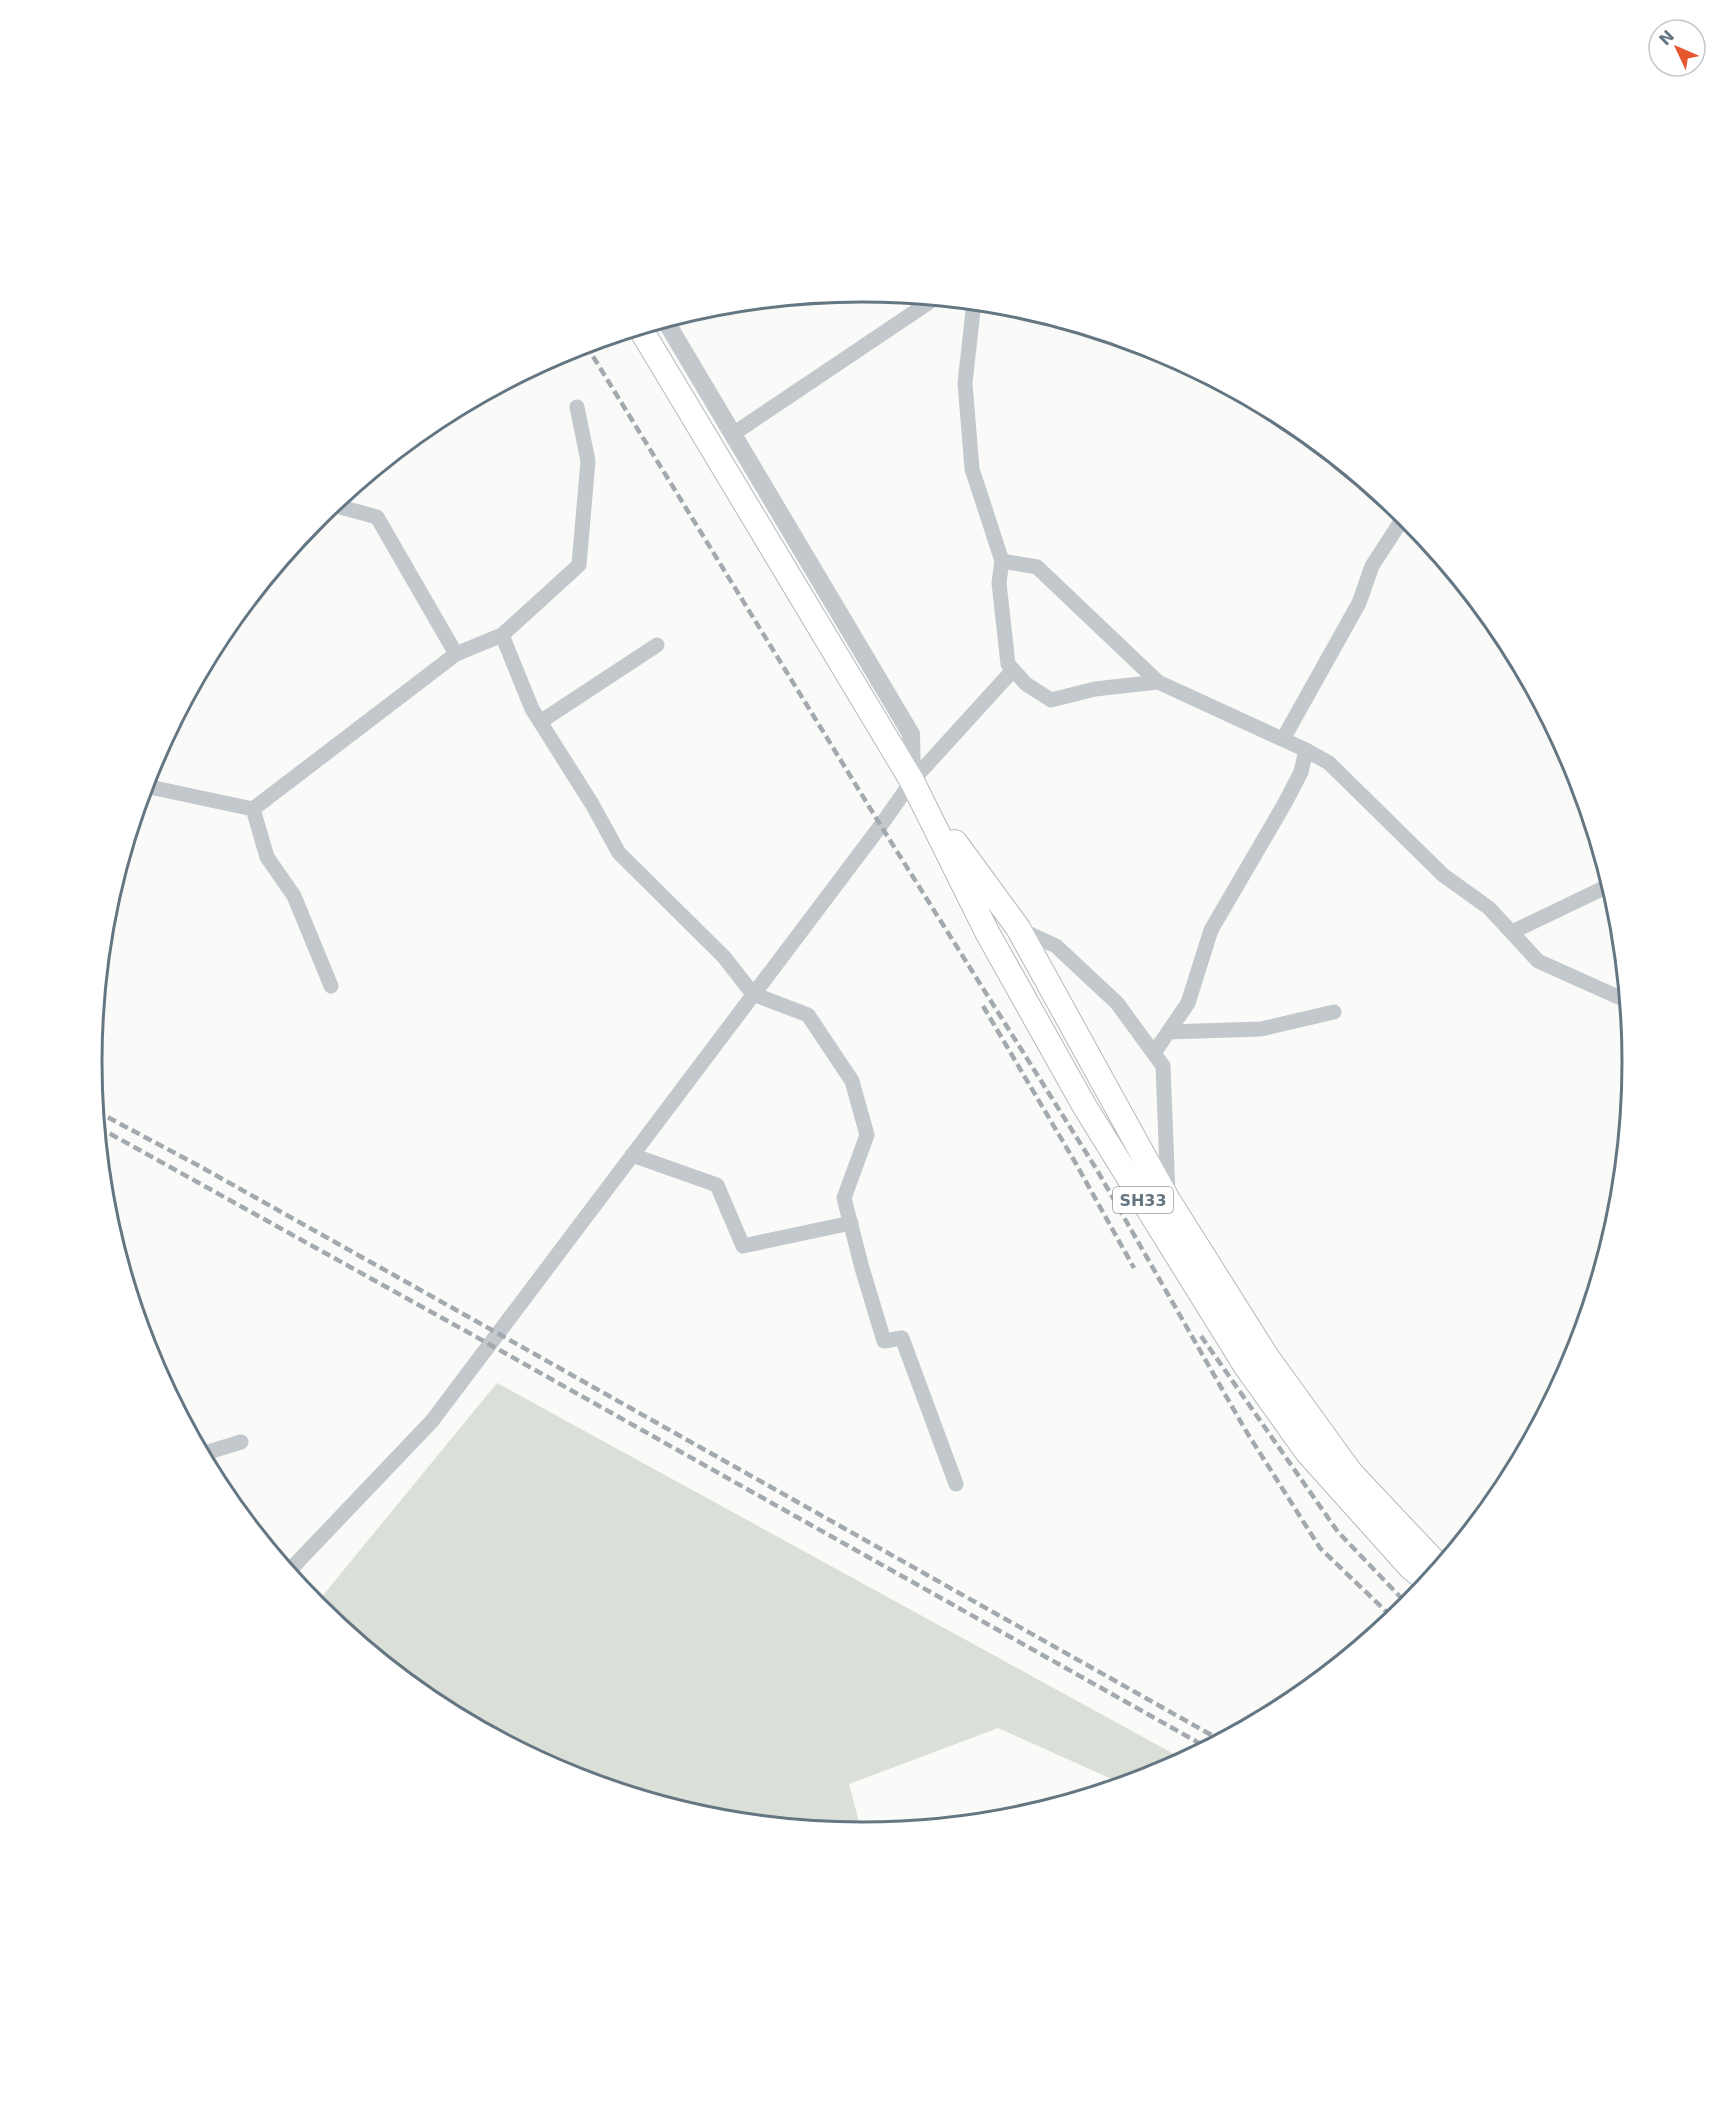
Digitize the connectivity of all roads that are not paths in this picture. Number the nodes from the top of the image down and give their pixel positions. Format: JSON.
{"nodes":[{"id":1,"x":925,"y":305,"type":"edge"},
{"id":2,"x":973,"y":311,"type":"edge"},
{"id":3,"x":670,"y":327,"type":"edge"},
{"id":4,"x":644,"y":334,"type":"edge"},
{"id":5,"x":577,"y":407,"type":"dead end"},
{"id":6,"x":733,"y":434,"type":"junction"},
{"id":7,"x":343,"y":508,"type":"edge"},
{"id":8,"x":1399,"y":524,"type":"edge"},
{"id":9,"x":1002,"y":561,"type":"junction"},
{"id":10,"x":502,"y":635,"type":"junction"},
{"id":11,"x":657,"y":645,"type":"dead end"},
{"id":12,"x":456,"y":654,"type":"junction"},
{"id":13,"x":1013,"y":669,"type":"junction"},
{"id":14,"x":1158,"y":682,"type":"junction"},
{"id":15,"x":540,"y":722,"type":"junction"},
{"id":16,"x":1283,"y":739,"type":"junction"},
{"id":17,"x":1306,"y":750,"type":"junction"},
{"id":18,"x":912,"y":781,"type":"junction"},
{"id":19,"x":154,"y":788,"type":"edge"},
{"id":20,"x":253,"y":809,"type":"junction"},
{"id":21,"x":1602,"y":889,"type":"edge"},
{"id":22,"x":1018,"y":928,"type":"junction"},
{"id":23,"x":1512,"y":932,"type":"junction"},
{"id":24,"x":331,"y":986,"type":"dead end"},
{"id":25,"x":753,"y":994,"type":"junction"},
{"id":26,"x":1619,"y":997,"type":"edge"},
{"id":27,"x":1334,"y":1012,"type":"dead end"},
{"id":28,"x":1168,"y":1032,"type":"junction"},
{"id":29,"x":1154,"y":1053,"type":"junction"},
{"id":30,"x":632,"y":1155,"type":"junction"},
{"id":31,"x":1168,"y":1200,"type":"junction"},
{"id":32,"x":850,"y":1223,"type":"junction"},
{"id":33,"x":241,"y":1442,"type":"dead end"},
{"id":34,"x":209,"y":1452,"type":"edge"},
{"id":35,"x":956,"y":1484,"type":"dead end"},
{"id":36,"x":1436,"y":1562,"type":"edge"},
{"id":37,"x":293,"y":1566,"type":"edge"},
{"id":38,"x":1422,"y":1577,"type":"edge"}],
"edges":[{"from":1,"to":6,"type":"street"},
{"from":2,"to":9,"type":"street"},
{"from":3,"to":6,"type":"street"},
{"from":4,"to":18,"type":"main road"},
{"from":5,"to":10,"type":"street"},
{"from":6,"to":18,"type":"street"},
{"from":7,"to":12,"type":"street"},
{"from":8,"to":16,"type":"street"},
{"from":9,"to":13,"type":"street"},
{"from":9,"to":14,"type":"street"},
{"from":10,"to":12,"type":"street"},
{"from":10,"to":15,"type":"street"},
{"from":11,"to":15,"type":"street"},
{"from":12,"to":20,"type":"street"},
{"from":13,"to":14,"type":"street"},
{"from":13,"to":18,"type":"street"},
{"from":14,"to":16,"type":"street"},
{"from":15,"to":25,"type":"street"},
{"from":16,"to":17,"type":"street"},
{"from":17,"to":23,"type":"street"},
{"from":17,"to":28,"type":"street"},
{"from":18,"to":22,"type":"main road","number":"SH33"},
{"from":18,"to":25,"type":"street"},
{"from":18,"to":38,"type":"main road","number":"SH33"},
{"from":19,"to":20,"type":"street"},
{"from":20,"to":24,"type":"street"},
{"from":21,"to":23,"type":"street"},
{"from":22,"to":29,"type":"street"},
{"from":22,"to":31,"type":"main road","number":"SH33"},
{"from":23,"to":26,"type":"street"},
{"from":25,"to":30,"type":"street"},
{"from":25,"to":32,"type":"street"},
{"from":27,"to":28,"type":"street"},
{"from":28,"to":29,"type":"street"},
{"from":29,"to":31,"type":"street"},
{"from":30,"to":32,"type":"street"},
{"from":30,"to":37,"type":"street"},
{"from":31,"to":36,"type":"main road","number":"SH33"},
{"from":32,"to":35,"type":"street"},
{"from":33,"to":34,"type":"street"}]}
